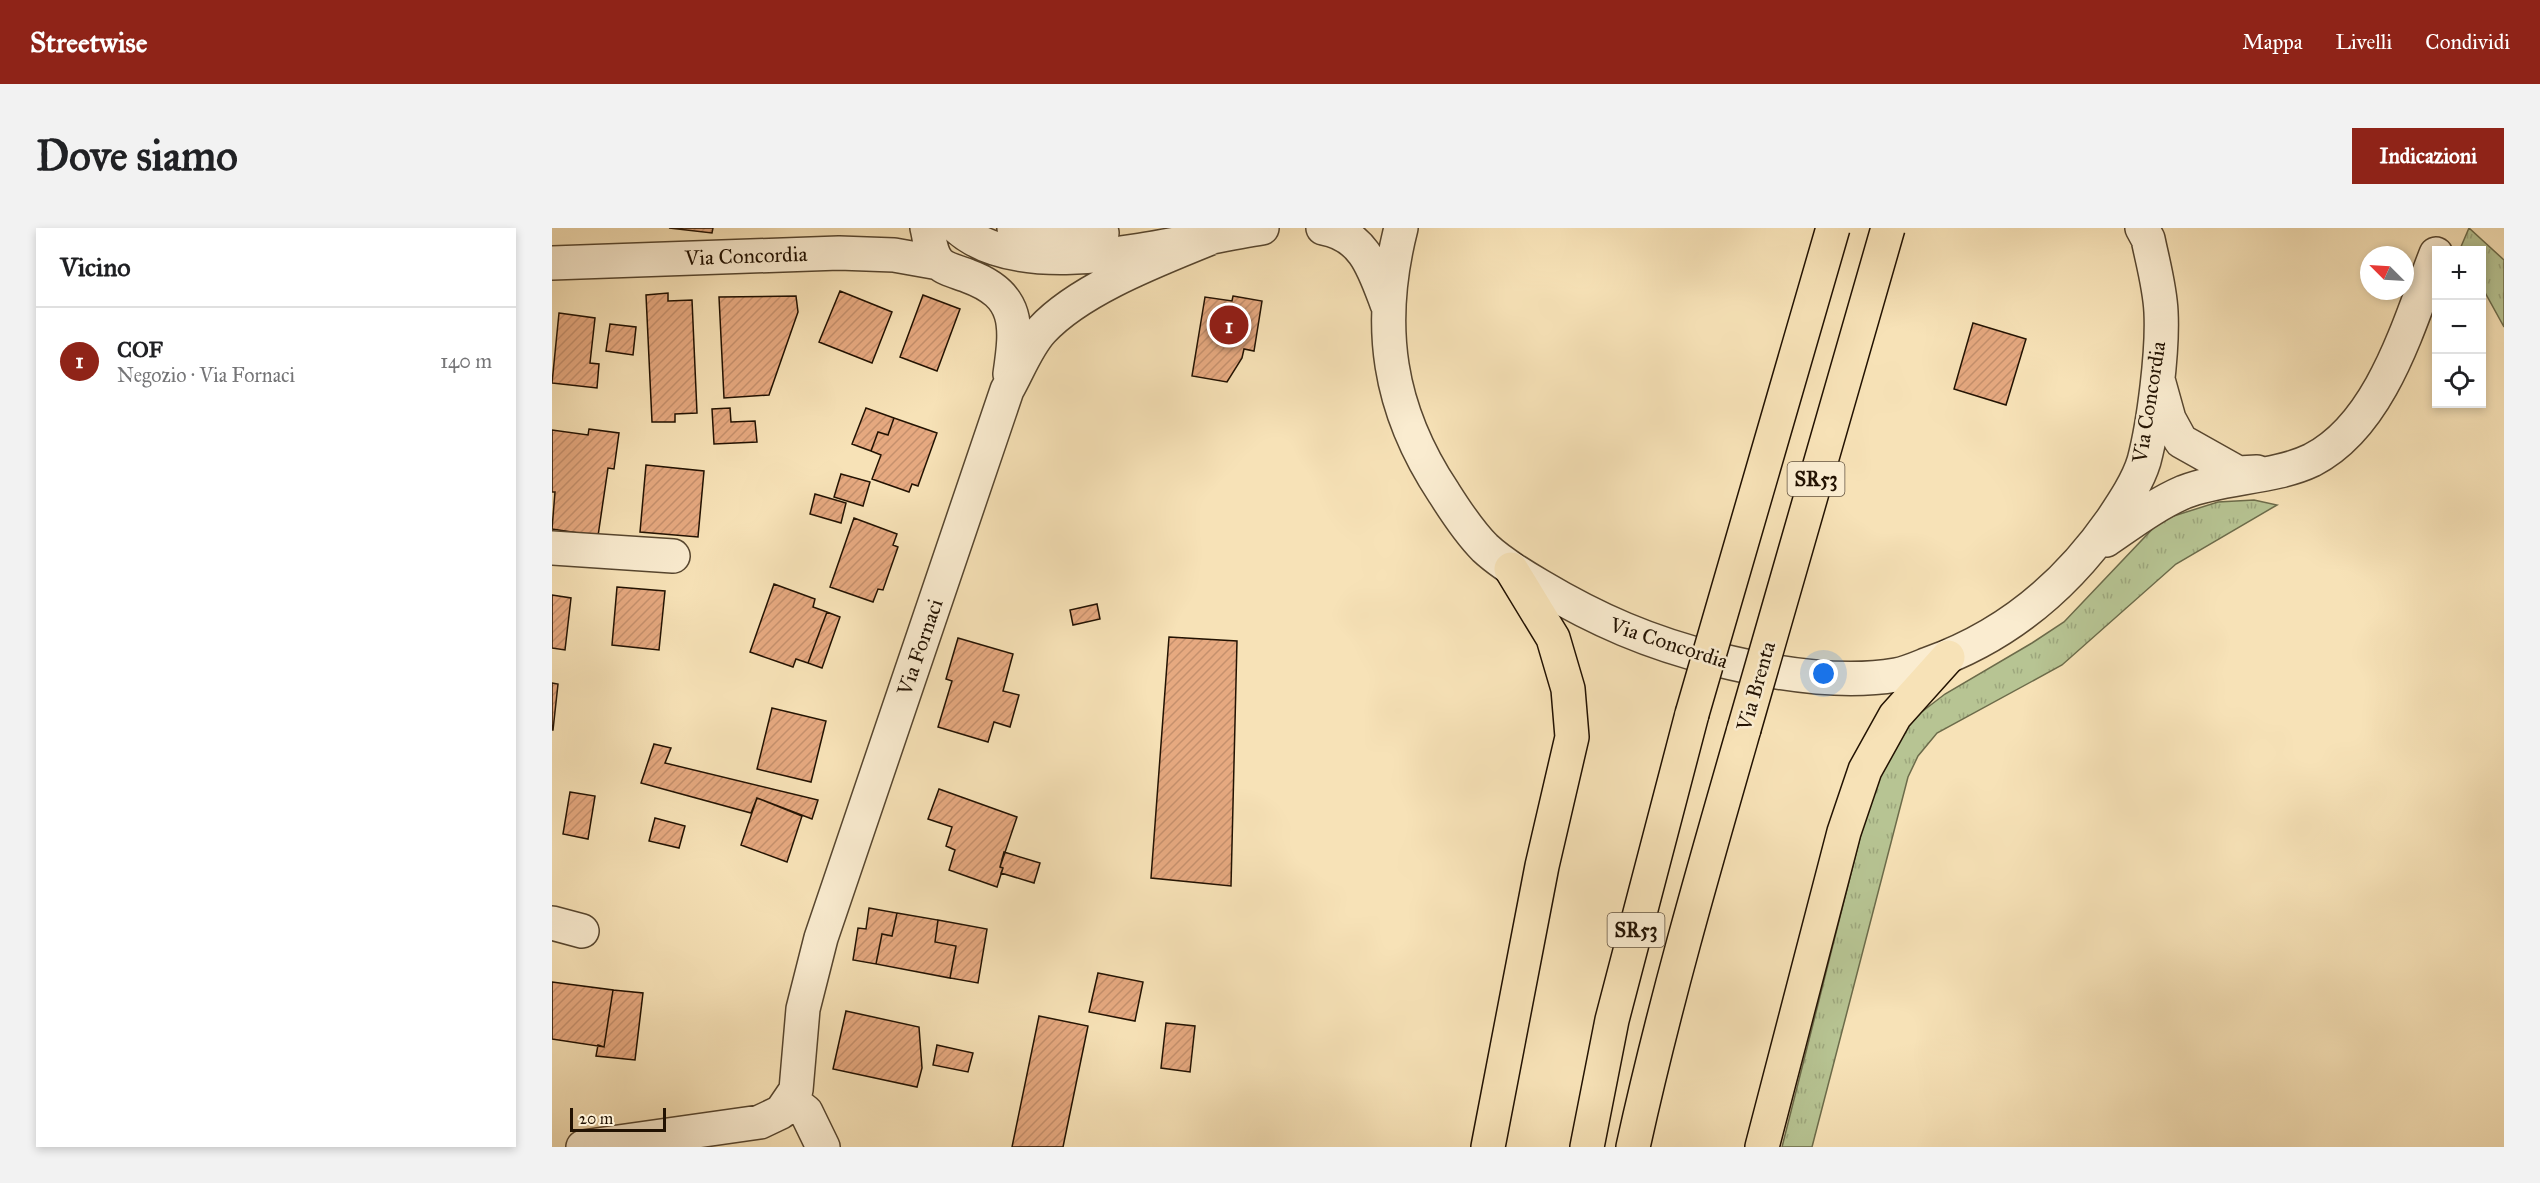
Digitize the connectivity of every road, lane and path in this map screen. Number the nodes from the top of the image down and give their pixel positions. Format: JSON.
{"nodes":[{"id":1,"x":927,"y":228,"type":"edge"},
{"id":2,"x":958,"y":228,"type":"edge"},
{"id":3,"x":1014,"y":228,"type":"edge"},
{"id":4,"x":1139,"y":228,"type":"edge"},
{"id":5,"x":1262,"y":228,"type":"edge"},
{"id":6,"x":1323,"y":228,"type":"edge"},
{"id":7,"x":1401,"y":228,"type":"edge"},
{"id":8,"x":1833,"y":228,"type":"edge"},
{"id":9,"x":1888,"y":228,"type":"edge"},
{"id":10,"x":2142,"y":228,"type":"edge"},
{"id":11,"x":2446,"y":228,"type":"edge"},
{"id":12,"x":1208,"y":239,"type":"junction"},
{"id":13,"x":2439,"y":246,"type":"edge"},
{"id":14,"x":552,"y":263,"type":"edge"},
{"id":15,"x":939,"y":263,"type":"junction"},
{"id":16,"x":2432,"y":264,"type":"edge"},
{"id":17,"x":1388,"y":306,"type":"junction"},
{"id":18,"x":2157,"y":377,"type":"junction"},
{"id":19,"x":1007,"y":390,"type":"junction"},
{"id":20,"x":2268,"y":472,"type":"junction"},
{"id":21,"x":552,"y":548,"type":"edge"},
{"id":22,"x":2091,"y":550,"type":"junction"},
{"id":23,"x":673,"y":556,"type":"dead end"},
{"id":24,"x":1511,"y":569,"type":"junction"},
{"id":25,"x":1948,"y":657,"type":"junction"},
{"id":26,"x":791,"y":1101,"type":"junction"},
{"id":27,"x":583,"y":1147,"type":"edge"},
{"id":28,"x":823,"y":1147,"type":"edge"},
{"id":29,"x":1488,"y":1147,"type":"edge"},
{"id":30,"x":1587,"y":1147,"type":"edge"},
{"id":31,"x":1633,"y":1147,"type":"edge"},
{"id":32,"x":1762,"y":1147,"type":"edge"}],
"edges":[{"from":1,"to":15,"type":"street"},
{"from":2,"to":12,"type":"street"},
{"from":3,"to":4,"type":"street"},
{"from":5,"to":12,"type":"street"},
{"from":6,"to":17,"type":"street"},
{"from":7,"to":17,"type":"street","name":"Via Concordia"},
{"from":8,"to":30,"type":"highway","number":"SR53","bridge":true},
{"from":9,"to":31,"type":"highway","name":"Via Brenta","number":"SR53","bridge":true},
{"from":10,"to":18,"type":"street","name":"Via Concordia"},
{"from":11,"to":13,"type":"street"},
{"from":12,"to":19,"type":"street","name":"Via Fornaci"},
{"from":14,"to":15,"type":"street","name":"Via Concordia"},
{"from":15,"to":19,"type":"street","name":"Via Concordia"},
{"from":16,"to":20,"type":"street"},
{"from":17,"to":24,"type":"street","name":"Via Concordia"},
{"from":18,"to":20,"type":"street"},
{"from":18,"to":22,"type":"street","name":"Via Concordia"},
{"from":19,"to":26,"type":"street","name":"Via Fornaci"},
{"from":20,"to":22,"type":"street"},
{"from":21,"to":23,"type":"street"},
{"from":22,"to":25,"type":"street","name":"Via Concordia"},
{"from":24,"to":25,"type":"street","name":"Via Concordia"},
{"from":24,"to":29,"type":"highway"},
{"from":25,"to":32,"type":"highway"},
{"from":26,"to":27,"type":"street"},
{"from":26,"to":28,"type":"street"}]}
